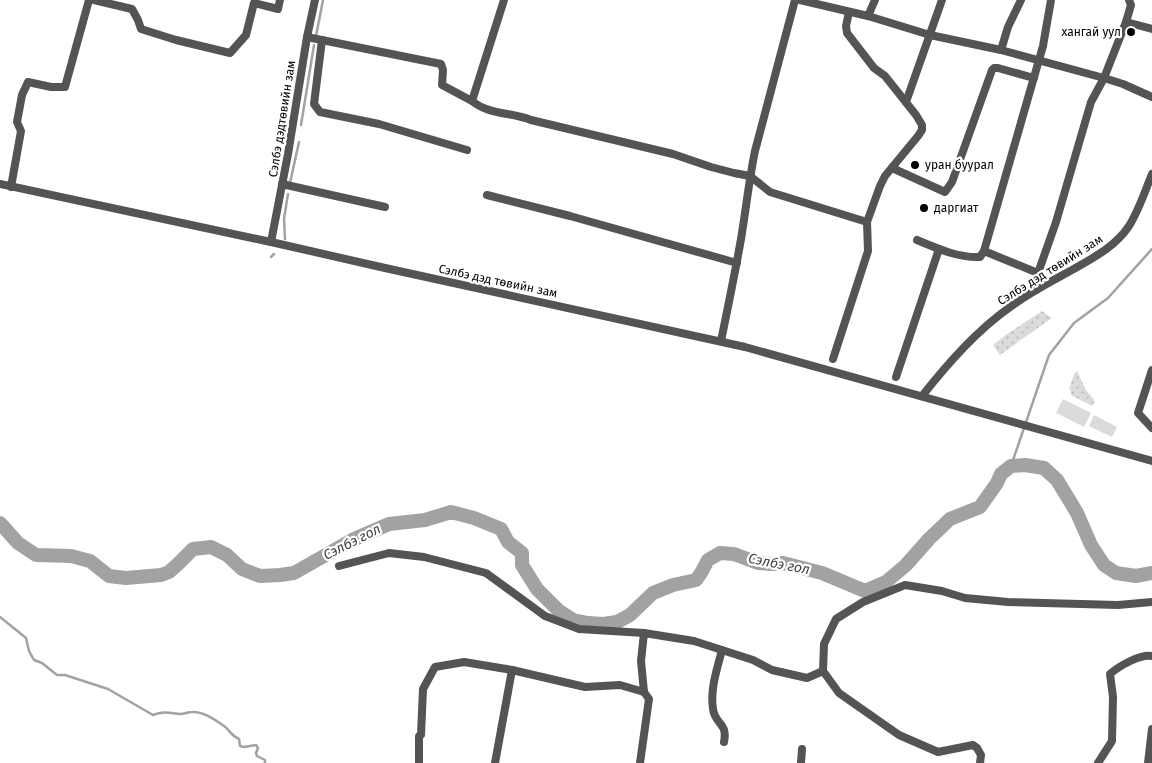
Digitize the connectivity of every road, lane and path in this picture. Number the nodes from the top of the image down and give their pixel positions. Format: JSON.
{"nodes":[{"id":1,"x":89,"y":0,"type":"edge"},
{"id":2,"x":94,"y":0,"type":"edge"},
{"id":3,"x":280,"y":0,"type":"edge"},
{"id":4,"x":315,"y":0,"type":"edge"},
{"id":5,"x":504,"y":0,"type":"edge"},
{"id":6,"x":795,"y":0,"type":"edge"},
{"id":7,"x":800,"y":0,"type":"edge"},
{"id":8,"x":875,"y":0,"type":"edge"},
{"id":9,"x":942,"y":0,"type":"edge"},
{"id":10,"x":1021,"y":0,"type":"edge"},
{"id":11,"x":1051,"y":0,"type":"edge"},
{"id":12,"x":1129,"y":0,"type":"edge"},
{"id":13,"x":811,"y":2,"type":"edge"},
{"id":14,"x":849,"y":12,"type":"junction"},
{"id":15,"x":868,"y":16,"type":"junction"},
{"id":16,"x":1126,"y":22,"type":"junction"},
{"id":17,"x":1152,"y":28,"type":"edge"},
{"id":18,"x":930,"y":35,"type":"junction"},
{"id":19,"x":307,"y":37,"type":"junction"},
{"id":20,"x":322,"y":40,"type":"junction"},
{"id":21,"x":1001,"y":50,"type":"junction"},
{"id":22,"x":1039,"y":60,"type":"junction"},
{"id":23,"x":1034,"y":78,"type":"junction"},
{"id":24,"x":1104,"y":78,"type":"junction"},
{"id":25,"x":1152,"y":97,"type":"edge"},
{"id":26,"x":472,"y":101,"type":"junction"},
{"id":27,"x":906,"y":102,"type":"junction"},
{"id":28,"x":467,"y":150,"type":"dead end"},
{"id":29,"x":892,"y":168,"type":"junction"},
{"id":30,"x":1152,"y":174,"type":"edge"},
{"id":31,"x":750,"y":176,"type":"junction"},
{"id":32,"x":0,"y":184,"type":"edge"},
{"id":33,"x":282,"y":184,"type":"junction"},
{"id":34,"x":11,"y":187,"type":"junction"},
{"id":35,"x":487,"y":195,"type":"dead end"},
{"id":36,"x":385,"y":207,"type":"dead end"},
{"id":37,"x":866,"y":222,"type":"junction"},
{"id":38,"x":917,"y":240,"type":"dead end"},
{"id":39,"x":271,"y":242,"type":"junction"},
{"id":40,"x":939,"y":249,"type":"junction"},
{"id":41,"x":984,"y":251,"type":"junction"},
{"id":42,"x":736,"y":263,"type":"junction"},
{"id":43,"x":1038,"y":274,"type":"junction"},
{"id":44,"x":1036,"y":290,"type":"junction"},
{"id":45,"x":720,"y":341,"type":"junction"},
{"id":46,"x":833,"y":359,"type":"dead end"},
{"id":47,"x":1152,"y":370,"type":"edge"},
{"id":48,"x":896,"y":377,"type":"dead end"},
{"id":49,"x":922,"y":396,"type":"junction"},
{"id":50,"x":1152,"y":428,"type":"edge"},
{"id":51,"x":1152,"y":461,"type":"edge"},
{"id":52,"x":339,"y":566,"type":"dead end"},
{"id":53,"x":1152,"y":602,"type":"edge"},
{"id":54,"x":644,"y":633,"type":"junction"},
{"id":55,"x":722,"y":650,"type":"junction"},
{"id":56,"x":1152,"y":656,"type":"edge"},
{"id":57,"x":512,"y":670,"type":"junction"},
{"id":58,"x":823,"y":670,"type":"junction"},
{"id":59,"x":644,"y":692,"type":"junction"},
{"id":60,"x":1152,"y":729,"type":"edge"},
{"id":61,"x":724,"y":742,"type":"dead end"},
{"id":62,"x":802,"y":749,"type":"dead end"},
{"id":63,"x":419,"y":763,"type":"edge"},
{"id":64,"x":495,"y":763,"type":"edge"},
{"id":65,"x":640,"y":763,"type":"edge"},
{"id":66,"x":801,"y":763,"type":"edge"},
{"id":67,"x":980,"y":763,"type":"edge"},
{"id":68,"x":1098,"y":763,"type":"edge"},
{"id":69,"x":1148,"y":763,"type":"edge"}],
"edges":[{"from":1,"to":34,"type":"street"},
{"from":2,"to":3,"type":"street"},
{"from":4,"to":19,"type":"street","name":"Сэлбэ дэдтөвийн зам"},
{"from":5,"to":26,"type":"street"},
{"from":6,"to":31,"type":"street"},
{"from":7,"to":13,"type":"street"},
{"from":8,"to":15,"type":"street"},
{"from":9,"to":18,"type":"street"},
{"from":10,"to":21,"type":"street"},
{"from":11,"to":22,"type":"street"},
{"from":12,"to":16,"type":"street"},
{"from":13,"to":14,"type":"street"},
{"from":14,"to":15,"type":"street"},
{"from":14,"to":27,"type":"street"},
{"from":15,"to":18,"type":"street"},
{"from":16,"to":17,"type":"street"},
{"from":16,"to":24,"type":"street"},
{"from":18,"to":21,"type":"street"},
{"from":18,"to":27,"type":"street"},
{"from":19,"to":20,"type":"street"},
{"from":19,"to":33,"type":"street","name":"Сэлбэ дэдтөвийн зам"},
{"from":20,"to":26,"type":"street"},
{"from":20,"to":28,"type":"street"},
{"from":21,"to":22,"type":"street"},
{"from":22,"to":23,"type":"street"},
{"from":22,"to":24,"type":"street"},
{"from":23,"to":29,"type":"street"},
{"from":23,"to":41,"type":"street"},
{"from":24,"to":25,"type":"street"},
{"from":24,"to":43,"type":"street"},
{"from":26,"to":31,"type":"street"},
{"from":27,"to":29,"type":"street"},
{"from":29,"to":37,"type":"street"},
{"from":30,"to":44,"type":"street","name":"Сэлбэ дэд төвийн зам"},
{"from":31,"to":37,"type":"street"},
{"from":31,"to":42,"type":"street"},
{"from":32,"to":34,"type":"street","name":"Сэлбэ дэд төвийн зам"},
{"from":33,"to":36,"type":"street"},
{"from":33,"to":39,"type":"street","name":"Сэлбэ дэдтөвийн зам"},
{"from":34,"to":39,"type":"street","name":"Сэлбэ дэд төвийн зам"},
{"from":35,"to":42,"type":"street"},
{"from":37,"to":46,"type":"street"},
{"from":38,"to":40,"type":"street"},
{"from":39,"to":45,"type":"street","name":"Сэлбэ дэд төвийн зам"},
{"from":40,"to":41,"type":"street"},
{"from":40,"to":48,"type":"street"},
{"from":41,"to":43,"type":"street"},
{"from":42,"to":45,"type":"street"},
{"from":43,"to":44,"type":"street"},
{"from":44,"to":49,"type":"street","name":"Сэлбэ дэд төвийн зам"},
{"from":45,"to":49,"type":"street","name":"Сэлбэ дэд төвийн зам"},
{"from":47,"to":50,"type":"street"},
{"from":49,"to":51,"type":"street","name":"Сэлбэ дэд төвийн зам"},
{"from":52,"to":54,"type":"street"},
{"from":53,"to":58,"type":"street"},
{"from":54,"to":55,"type":"street"},
{"from":54,"to":59,"type":"street"},
{"from":55,"to":58,"type":"street"},
{"from":55,"to":61,"type":"street"},
{"from":56,"to":68,"type":"street"},
{"from":57,"to":59,"type":"street"},
{"from":57,"to":63,"type":"street"},
{"from":57,"to":64,"type":"street"},
{"from":58,"to":67,"type":"street"},
{"from":59,"to":65,"type":"street"},
{"from":60,"to":69,"type":"street"},
{"from":62,"to":66,"type":"street"}]}
